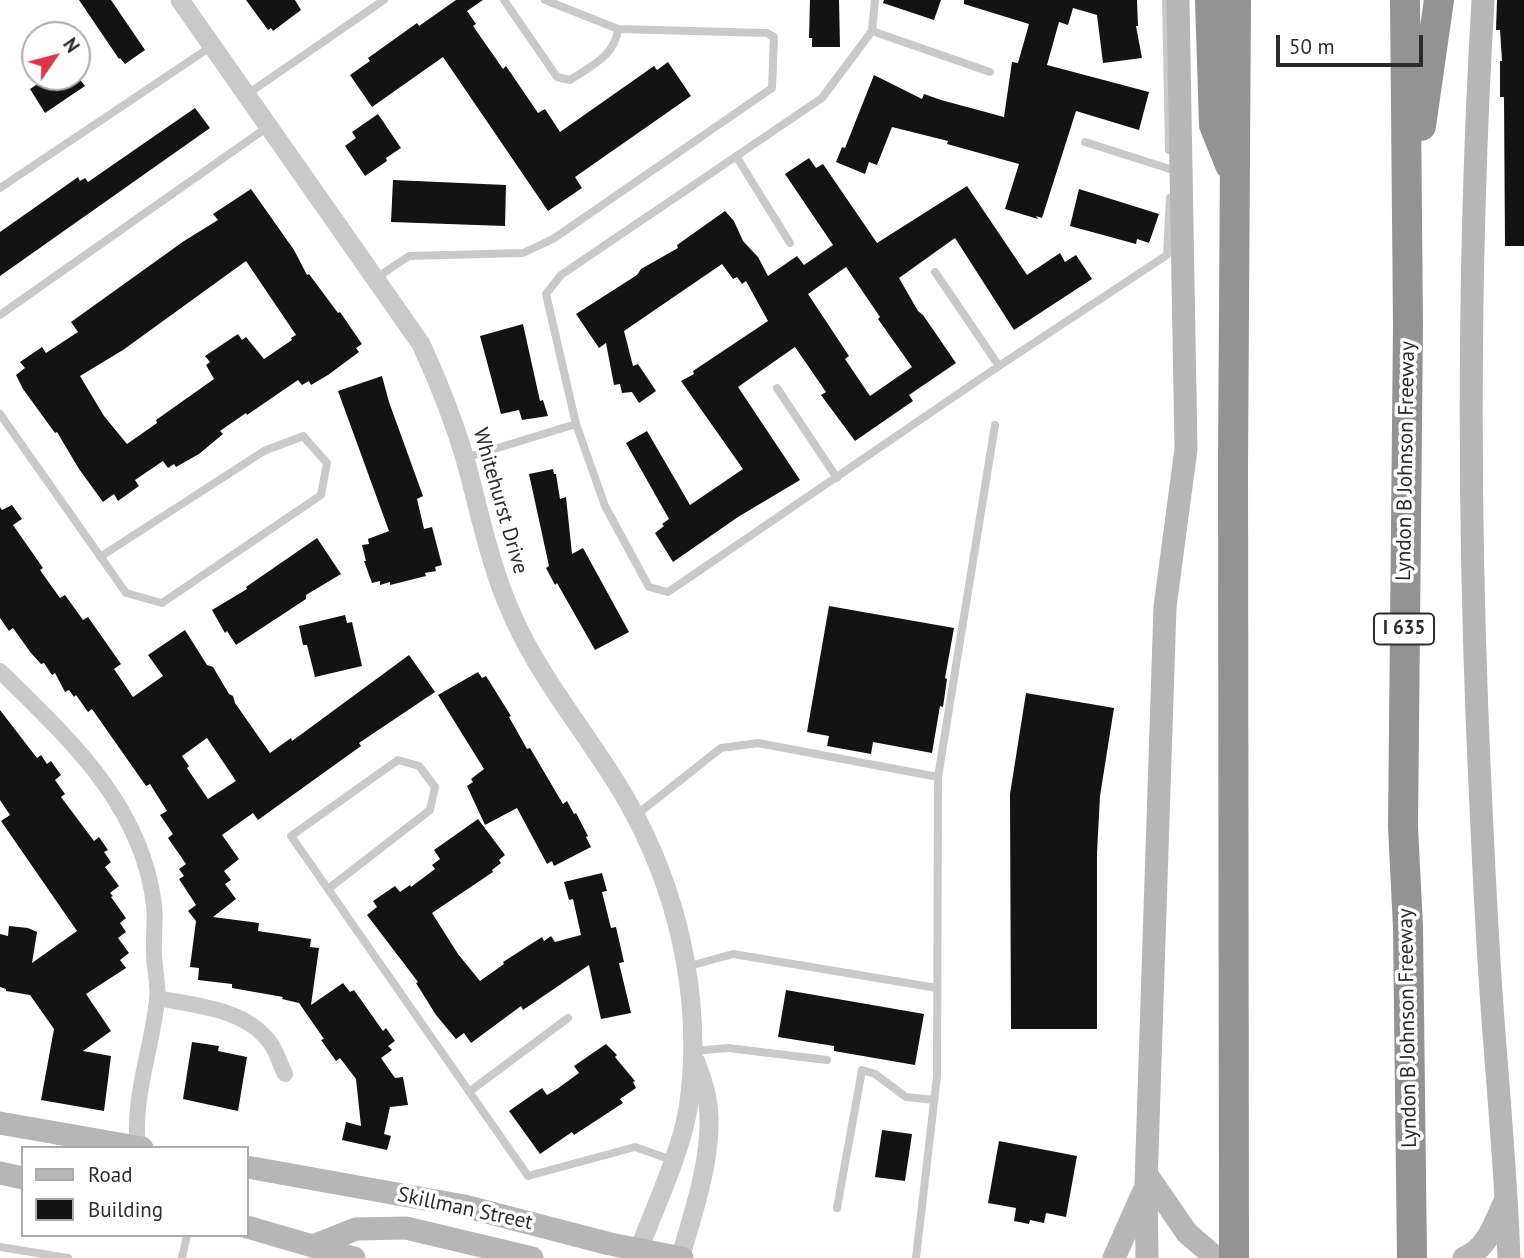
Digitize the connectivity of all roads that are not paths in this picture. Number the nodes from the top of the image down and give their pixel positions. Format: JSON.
{"nodes":[{"id":1,"x":180,"y":0,"type":"edge"},
{"id":2,"x":384,"y":0,"type":"edge"},
{"id":3,"x":504,"y":0,"type":"edge"},
{"id":4,"x":545,"y":0,"type":"edge"},
{"id":5,"x":874,"y":0,"type":"edge"},
{"id":6,"x":1166,"y":0,"type":"edge"},
{"id":7,"x":1178,"y":0,"type":"edge"},
{"id":8,"x":1210,"y":0,"type":"edge"},
{"id":9,"x":1236,"y":0,"type":"edge"},
{"id":10,"x":1405,"y":0,"type":"edge"},
{"id":11,"x":1439,"y":0,"type":"edge"},
{"id":12,"x":1483,"y":0,"type":"edge"},
{"id":13,"x":618,"y":29,"type":"junction"},
{"id":14,"x":872,"y":31,"type":"junction"},
{"id":15,"x":212,"y":47,"type":"junction"},
{"id":16,"x":990,"y":72,"type":"dead end"},
{"id":17,"x":246,"y":95,"type":"junction"},
{"id":18,"x":269,"y":125,"type":"junction"},
{"id":19,"x":1085,"y":142,"type":"dead end"},
{"id":20,"x":736,"y":156,"type":"junction"},
{"id":21,"x":1170,"y":169,"type":"junction"},
{"id":22,"x":1235,"y":178,"type":"junction"},
{"id":23,"x":1170,"y":181,"type":"dead end"},
{"id":24,"x":0,"y":188,"type":"edge"},
{"id":25,"x":1170,"y":192,"type":"dead end"},
{"id":26,"x":1408,"y":216,"type":"junction"},
{"id":27,"x":790,"y":243,"type":"dead end"},
{"id":28,"x":935,"y":272,"type":"dead end"},
{"id":29,"x":376,"y":278,"type":"junction"},
{"id":30,"x":0,"y":315,"type":"edge"},
{"id":31,"x":999,"y":366,"type":"junction"},
{"id":32,"x":777,"y":388,"type":"dead end"},
{"id":33,"x":0,"y":414,"type":"edge"},
{"id":34,"x":576,"y":424,"type":"junction"},
{"id":35,"x":995,"y":425,"type":"dead end"},
{"id":36,"x":465,"y":458,"type":"junction"},
{"id":37,"x":837,"y":478,"type":"junction"},
{"id":38,"x":100,"y":557,"type":"junction"},
{"id":39,"x":0,"y":671,"type":"edge"},
{"id":40,"x":937,"y":777,"type":"junction"},
{"id":41,"x":635,"y":816,"type":"junction"},
{"id":42,"x":328,"y":889,"type":"junction"},
{"id":43,"x":686,"y":967,"type":"junction"},
{"id":44,"x":937,"y":988,"type":"junction"},
{"id":45,"x":158,"y":998,"type":"junction"},
{"id":46,"x":568,"y":1018,"type":"dead end"},
{"id":47,"x":693,"y":1051,"type":"junction"},
{"id":48,"x":827,"y":1060,"type":"dead end"},
{"id":49,"x":285,"y":1074,"type":"dead end"},
{"id":50,"x":469,"y":1092,"type":"junction"},
{"id":51,"x":934,"y":1100,"type":"junction"},
{"id":52,"x":0,"y":1123,"type":"edge"},
{"id":53,"x":134,"y":1146,"type":"edge"},
{"id":54,"x":140,"y":1146,"type":"edge"},
{"id":55,"x":672,"y":1160,"type":"junction"},
{"id":56,"x":248,"y":1167,"type":"edge"},
{"id":57,"x":0,"y":1173,"type":"edge"},
{"id":58,"x":21,"y":1178,"type":"edge"},
{"id":59,"x":1147,"y":1179,"type":"junction"},
{"id":60,"x":1516,"y":1202,"type":"edge"},
{"id":61,"x":837,"y":1208,"type":"dead end"},
{"id":62,"x":248,"y":1227,"type":"edge"},
{"id":63,"x":187,"y":1237,"type":"edge"},
{"id":64,"x":313,"y":1246,"type":"junction"},
{"id":65,"x":0,"y":1247,"type":"edge"},
{"id":66,"x":637,"y":1253,"type":"edge"},
{"id":67,"x":68,"y":1258,"type":"edge"},
{"id":68,"x":182,"y":1258,"type":"edge"},
{"id":69,"x":354,"y":1258,"type":"edge"},
{"id":70,"x":532,"y":1258,"type":"edge"},
{"id":71,"x":681,"y":1258,"type":"edge"},
{"id":72,"x":916,"y":1258,"type":"edge"},
{"id":73,"x":1114,"y":1258,"type":"edge"},
{"id":74,"x":1147,"y":1258,"type":"edge"},
{"id":75,"x":1216,"y":1258,"type":"edge"},
{"id":76,"x":1234,"y":1258,"type":"edge"},
{"id":77,"x":1412,"y":1258,"type":"edge"},
{"id":78,"x":1464,"y":1258,"type":"edge"},
{"id":79,"x":1509,"y":1258,"type":"edge"}],
"edges":[{"from":1,"to":15,"type":"street","name":"Whitehurst Drive"},
{"from":2,"to":17,"type":"lane"},
{"from":3,"to":13,"type":"lane"},
{"from":4,"to":13,"type":"lane"},
{"from":5,"to":14,"type":"lane"},
{"from":6,"to":21,"type":"lane"},
{"from":7,"to":59,"type":"main road"},
{"from":8,"to":22,"type":"highway"},
{"from":9,"to":22,"type":"highway"},
{"from":10,"to":26,"type":"highway","name":"Lyndon B Johnson Freeway","number":"I 635"},
{"from":11,"to":26,"type":"highway"},
{"from":12,"to":60,"type":"main road"},
{"from":13,"to":29,"type":"lane"},
{"from":14,"to":16,"type":"lane"},
{"from":14,"to":20,"type":"lane"},
{"from":15,"to":17,"type":"street","name":"Whitehurst Drive"},
{"from":15,"to":24,"type":"lane"},
{"from":17,"to":18,"type":"street","name":"Whitehurst Drive"},
{"from":18,"to":29,"type":"street","name":"Whitehurst Drive"},
{"from":18,"to":30,"type":"lane"},
{"from":19,"to":21,"type":"lane"},
{"from":20,"to":27,"type":"lane"},
{"from":20,"to":34,"type":"lane"},
{"from":21,"to":23,"type":"lane"},
{"from":22,"to":76,"type":"highway"},
{"from":25,"to":31,"type":"lane"},
{"from":26,"to":77,"type":"highway","name":"Lyndon B Johnson Freeway","number":"I 635"},
{"from":28,"to":31,"type":"lane"},
{"from":29,"to":36,"type":"street","name":"Whitehurst Drive"},
{"from":31,"to":37,"type":"lane"},
{"from":32,"to":37,"type":"lane"},
{"from":33,"to":38,"type":"lane"},
{"from":34,"to":36,"type":"lane"},
{"from":34,"to":37,"type":"lane"},
{"from":35,"to":40,"type":"lane"},
{"from":36,"to":41,"type":"street","name":"Whitehurst Drive"},
{"from":38,"to":38,"type":"lane"},
{"from":39,"to":45,"type":"street"},
{"from":40,"to":41,"type":"lane"},
{"from":40,"to":44,"type":"lane"},
{"from":41,"to":43,"type":"street","name":"Whitehurst Drive"},
{"from":42,"to":42,"type":"lane"},
{"from":42,"to":50,"type":"lane"},
{"from":43,"to":44,"type":"lane"},
{"from":43,"to":47,"type":"street","name":"Whitehurst Drive"},
{"from":44,"to":51,"type":"lane"},
{"from":45,"to":49,"type":"street"},
{"from":45,"to":54,"type":"street"},
{"from":46,"to":50,"type":"lane"},
{"from":47,"to":48,"type":"lane"},
{"from":47,"to":55,"type":"street","name":"Whitehurst Drive"},
{"from":47,"to":71,"type":"street","name":"Whitehurst Drive"},
{"from":50,"to":55,"type":"lane"},
{"from":51,"to":61,"type":"lane"},
{"from":51,"to":72,"type":"lane"},
{"from":52,"to":53,"type":"main road"},
{"from":55,"to":66,"type":"street","name":"Whitehurst Drive"},
{"from":56,"to":66,"type":"main road","name":"Skillman Street"},
{"from":57,"to":58,"type":"main road"},
{"from":59,"to":73,"type":"main road"},
{"from":59,"to":74,"type":"main road"},
{"from":59,"to":75,"type":"main road"},
{"from":60,"to":78,"type":"main road"},
{"from":60,"to":79,"type":"main road"},
{"from":62,"to":64,"type":"main road"},
{"from":63,"to":68,"type":"lane"},
{"from":64,"to":69,"type":"main road"},
{"from":64,"to":70,"type":"main road"},
{"from":65,"to":67,"type":"lane"},
{"from":66,"to":71,"type":"main road","name":"Skillman Street"}]}
